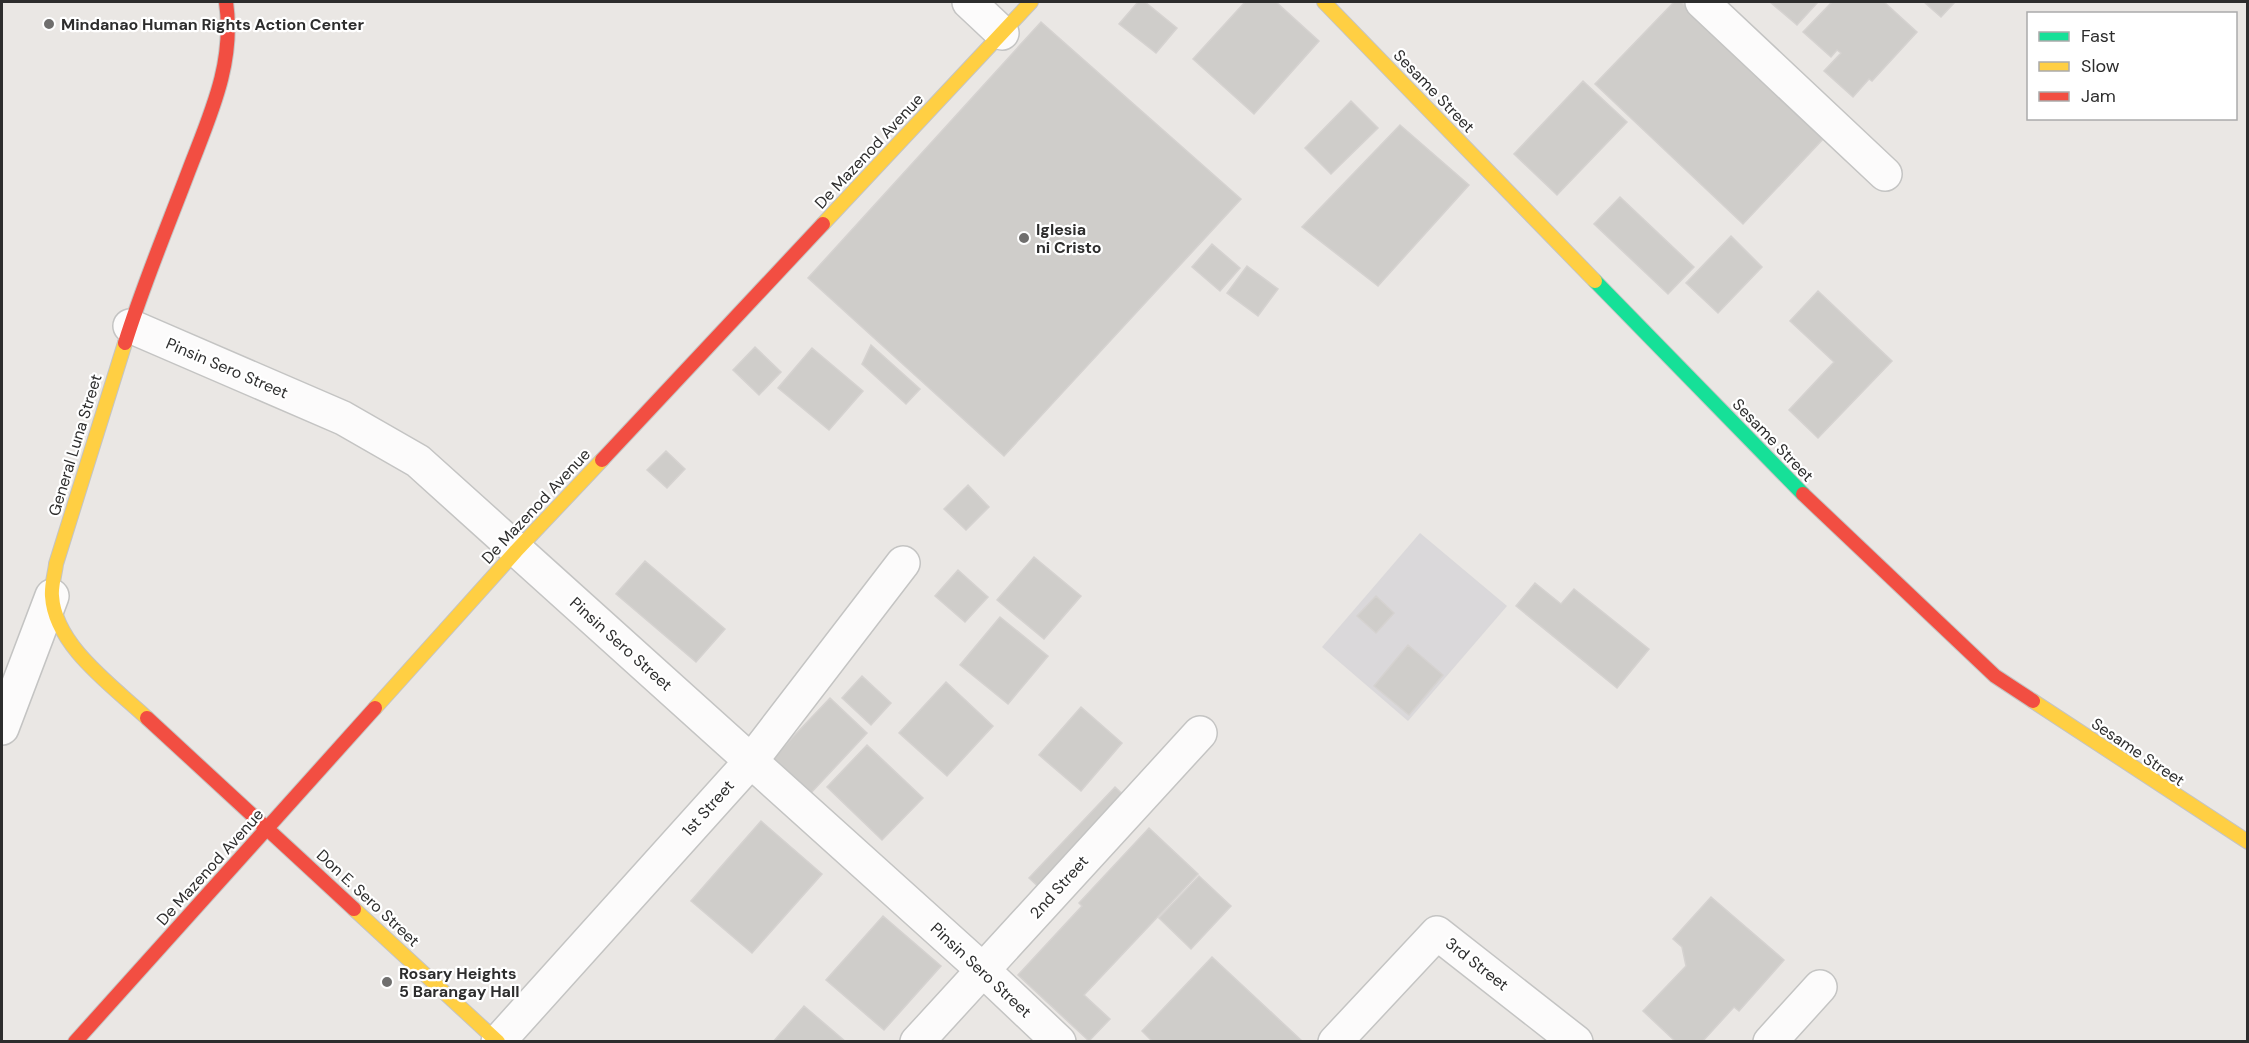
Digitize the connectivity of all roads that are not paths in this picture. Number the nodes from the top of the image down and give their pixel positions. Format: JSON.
{"nodes":[{"id":1,"x":226,"y":2,"type":"edge"},
{"id":2,"x":969,"y":2,"type":"edge"},
{"id":3,"x":1031,"y":2,"type":"edge"},
{"id":4,"x":1324,"y":2,"type":"edge"},
{"id":5,"x":1702,"y":2,"type":"edge"},
{"id":6,"x":1002,"y":33,"type":"junction"},
{"id":7,"x":1885,"y":174,"type":"dead end"},
{"id":8,"x":130,"y":326,"type":"junction"},
{"id":9,"x":516,"y":551,"type":"junction"},
{"id":10,"x":903,"y":563,"type":"dead end"},
{"id":11,"x":52,"y":596,"type":"junction"},
{"id":12,"x":2,"y":728,"type":"edge"},
{"id":13,"x":1200,"y":733,"type":"dead end"},
{"id":14,"x":751,"y":761,"type":"junction"},
{"id":15,"x":268,"y":828,"type":"junction"},
{"id":16,"x":2247,"y":842,"type":"edge"},
{"id":17,"x":984,"y":971,"type":"junction"},
{"id":18,"x":1820,"y":987,"type":"dead end"},
{"id":19,"x":75,"y":1041,"type":"edge"},
{"id":20,"x":498,"y":1041,"type":"edge"},
{"id":21,"x":918,"y":1041,"type":"edge"},
{"id":22,"x":1059,"y":1041,"type":"edge"},
{"id":23,"x":1335,"y":1041,"type":"edge"},
{"id":24,"x":1576,"y":1041,"type":"edge"},
{"id":25,"x":1770,"y":1041,"type":"edge"}],
"edges":[{"from":1,"to":8,"type":"street","name":"General Luna Street"},
{"from":2,"to":6,"type":"street"},
{"from":3,"to":6,"type":"street","name":"De Mazenod Avenue"},
{"from":4,"to":16,"type":"street","name":"Sesame Street"},
{"from":5,"to":7,"type":"street"},
{"from":6,"to":9,"type":"street","name":"De Mazenod Avenue"},
{"from":8,"to":9,"type":"street","name":"Pinsin Sero Street"},
{"from":8,"to":11,"type":"street","name":"General Luna Street"},
{"from":9,"to":14,"type":"street","name":"Pinsin Sero Street"},
{"from":9,"to":15,"type":"street","name":"De Mazenod Avenue"},
{"from":10,"to":14,"type":"street","name":"1st Street"},
{"from":11,"to":12,"type":"street"},
{"from":11,"to":15,"type":"street","name":"General Luna Street"},
{"from":13,"to":17,"type":"street","name":"2nd Street"},
{"from":14,"to":17,"type":"street","name":"Pinsin Sero Street"},
{"from":14,"to":20,"type":"street","name":"1st Street"},
{"from":15,"to":19,"type":"street","name":"De Mazenod Avenue"},
{"from":15,"to":20,"type":"street","name":"Don E. Sero Street"},
{"from":17,"to":21,"type":"street","name":"2nd Street"},
{"from":17,"to":22,"type":"street","name":"Pinsin Sero Street"},
{"from":18,"to":25,"type":"street"},
{"from":23,"to":24,"type":"street","name":"3rd Street"}]}
